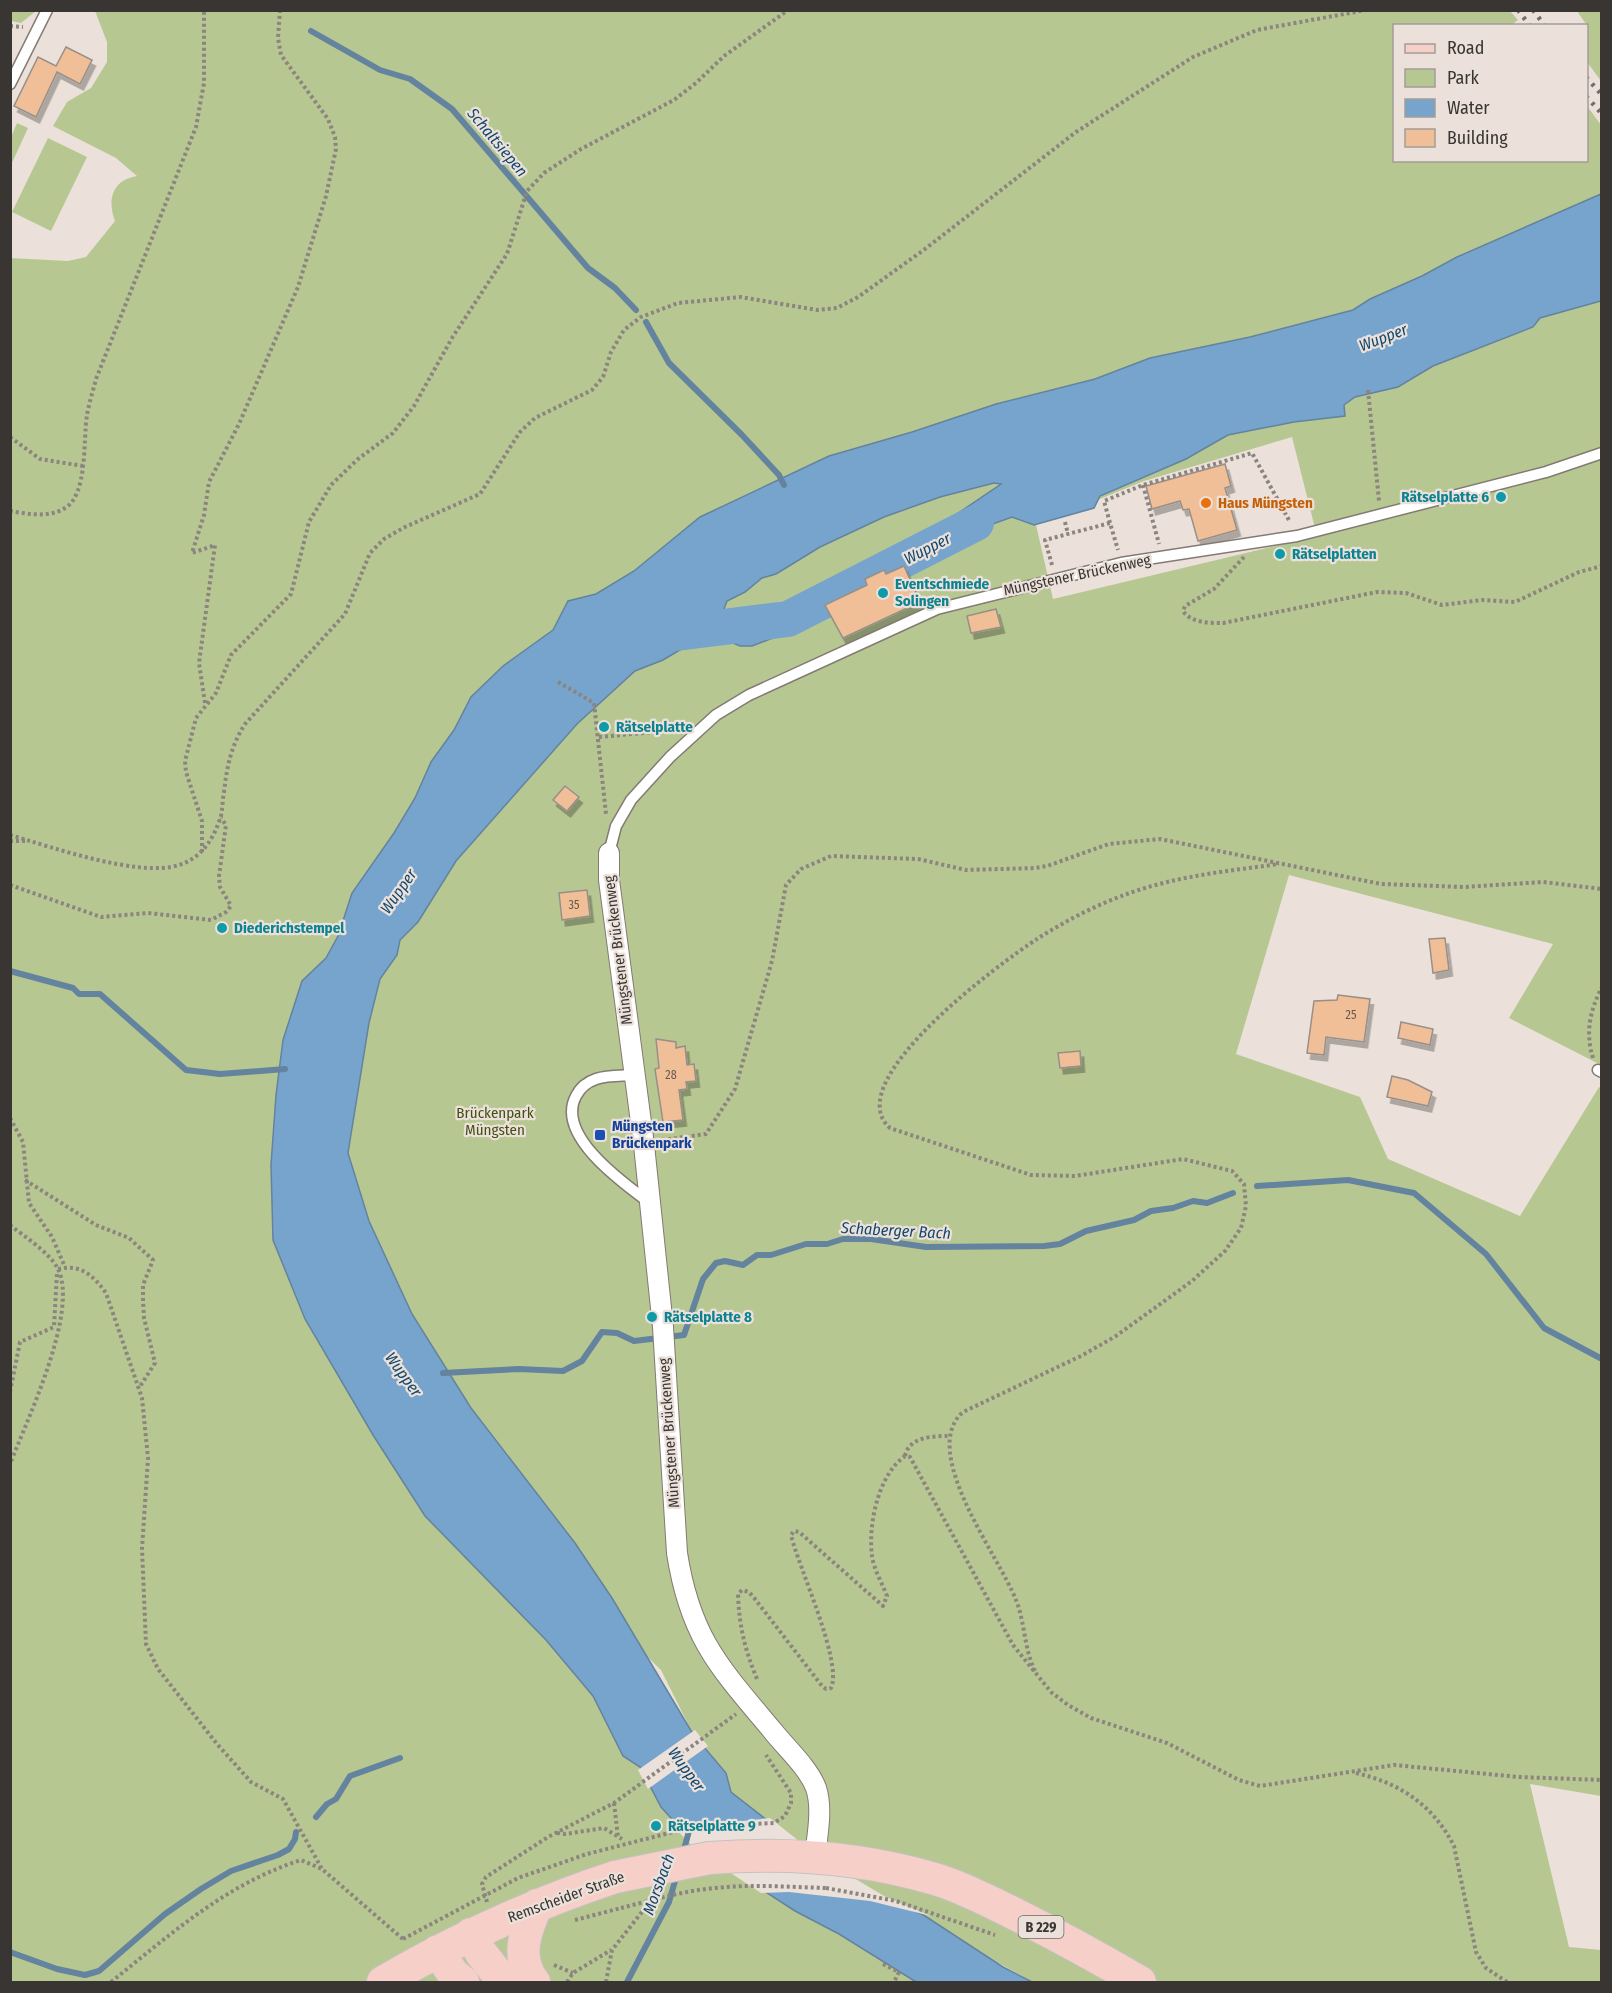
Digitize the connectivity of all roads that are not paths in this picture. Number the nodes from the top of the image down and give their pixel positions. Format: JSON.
{"nodes":[{"id":1,"x":47,"y":10,"type":"edge"},
{"id":2,"x":10,"y":84,"type":"edge"},
{"id":3,"x":1602,"y":453,"type":"edge"},
{"id":4,"x":609,"y":853,"type":"joint"},
{"id":5,"x":634,"y":1075,"type":"junction"},
{"id":6,"x":650,"y":1203,"type":"junction"},
{"id":7,"x":815,"y":1857,"type":"junction"},
{"id":8,"x":537,"y":1905,"type":"junction"},
{"id":9,"x":471,"y":1934,"type":"junction"},
{"id":10,"x":438,"y":1951,"type":"junction"},
{"id":11,"x":542,"y":1973,"type":"edge"},
{"id":12,"x":383,"y":1983,"type":"edge"},
{"id":13,"x":463,"y":1983,"type":"edge"},
{"id":14,"x":504,"y":1983,"type":"edge"},
{"id":15,"x":1140,"y":1983,"type":"edge"}],
"edges":[{"from":1,"to":2,"type":"lane"},
{"from":3,"to":4,"type":"lane","name":"Müngstener Brückenweg"},
{"from":4,"to":5,"type":"street","name":"Müngstener Brückenweg"},
{"from":5,"to":6,"type":"street","name":"Müngstener Brückenweg"},
{"from":5,"to":6,"type":"lane"},
{"from":6,"to":7,"type":"street","name":"Müngstener Brückenweg"},
{"from":7,"to":8,"type":"main road","name":"Remscheider Straße","number":"B 229","bridge":true},
{"from":7,"to":15,"type":"main road","name":"Remscheider Straße","number":"B 229"},
{"from":8,"to":9,"type":"main road","name":"Remscheider Straße","number":"B 229"},
{"from":8,"to":11,"type":"main road"},
{"from":9,"to":10,"type":"main road","number":"B 229"},
{"from":9,"to":14,"type":"main road"},
{"from":10,"to":12,"type":"main road","number":"B 229"},
{"from":10,"to":13,"type":"main road"}]}
